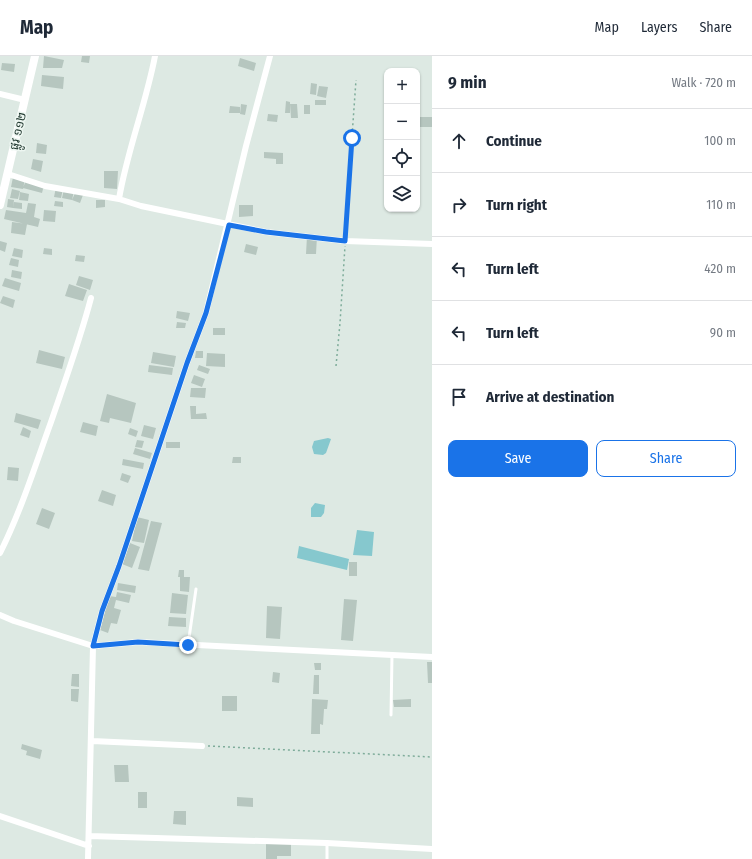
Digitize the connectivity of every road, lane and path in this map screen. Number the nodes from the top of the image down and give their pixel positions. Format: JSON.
{"nodes":[{"id":1,"x":36,"y":56,"type":"edge"},
{"id":2,"x":154,"y":56,"type":"edge"},
{"id":3,"x":270,"y":56,"type":"edge"},
{"id":4,"x":356,"y":80,"type":"dead end"},
{"id":5,"x":0,"y":94,"type":"edge"},
{"id":6,"x":25,"y":100,"type":"junction"},
{"id":7,"x":5,"y":178,"type":"edge"},
{"id":8,"x":119,"y":199,"type":"junction"},
{"id":9,"x":0,"y":205,"type":"edge"},
{"id":10,"x":229,"y":225,"type":"junction"},
{"id":11,"x":345,"y":241,"type":"junction"},
{"id":12,"x":432,"y":244,"type":"edge"},
{"id":13,"x":91,"y":298,"type":"dead end"},
{"id":14,"x":336,"y":366,"type":"dead end"},
{"id":15,"x":0,"y":553,"type":"edge"},
{"id":16,"x":196,"y":589,"type":"dead end"},
{"id":17,"x":0,"y":615,"type":"edge"},
{"id":18,"x":188,"y":645,"type":"junction"},
{"id":19,"x":93,"y":646,"type":"junction"},
{"id":20,"x":392,"y":655,"type":"junction"},
{"id":21,"x":432,"y":657,"type":"edge"},
{"id":22,"x":390,"y":715,"type":"dead end"},
{"id":23,"x":92,"y":741,"type":"junction"},
{"id":24,"x":202,"y":746,"type":"joint"},
{"id":25,"x":432,"y":757,"type":"edge"},
{"id":26,"x":0,"y":816,"type":"edge"},
{"id":27,"x":89,"y":836,"type":"junction"},
{"id":28,"x":327,"y":843,"type":"junction"},
{"id":29,"x":89,"y":846,"type":"junction"},
{"id":30,"x":432,"y":849,"type":"edge"},
{"id":31,"x":88,"y":859,"type":"edge"},
{"id":32,"x":327,"y":859,"type":"edge"}],
"edges":[{"from":1,"to":6,"type":"street","name":"ផ្លូវ ១១២"},
{"from":2,"to":8,"type":"street"},
{"from":3,"to":10,"type":"street"},
{"from":4,"to":11,"type":"path"},
{"from":5,"to":6,"type":"street"},
{"from":6,"to":7,"type":"street","name":"ផ្លូវ ១១២"},
{"from":7,"to":8,"type":"street"},
{"from":7,"to":9,"type":"street","name":"ផ្លូវ ១១២"},
{"from":8,"to":10,"type":"street"},
{"from":10,"to":11,"type":"street"},
{"from":10,"to":19,"type":"street"},
{"from":11,"to":12,"type":"street"},
{"from":11,"to":14,"type":"path"},
{"from":13,"to":15,"type":"street"},
{"from":16,"to":18,"type":"lane"},
{"from":17,"to":19,"type":"street"},
{"from":18,"to":19,"type":"street"},
{"from":18,"to":20,"type":"street"},
{"from":19,"to":23,"type":"street"},
{"from":20,"to":21,"type":"street"},
{"from":20,"to":22,"type":"lane"},
{"from":23,"to":24,"type":"street"},
{"from":23,"to":27,"type":"street"},
{"from":24,"to":25,"type":"path"},
{"from":26,"to":29,"type":"street"},
{"from":27,"to":28,"type":"street"},
{"from":27,"to":29,"type":"street"},
{"from":28,"to":30,"type":"street"},
{"from":28,"to":32,"type":"lane"},
{"from":29,"to":31,"type":"street"}]}
